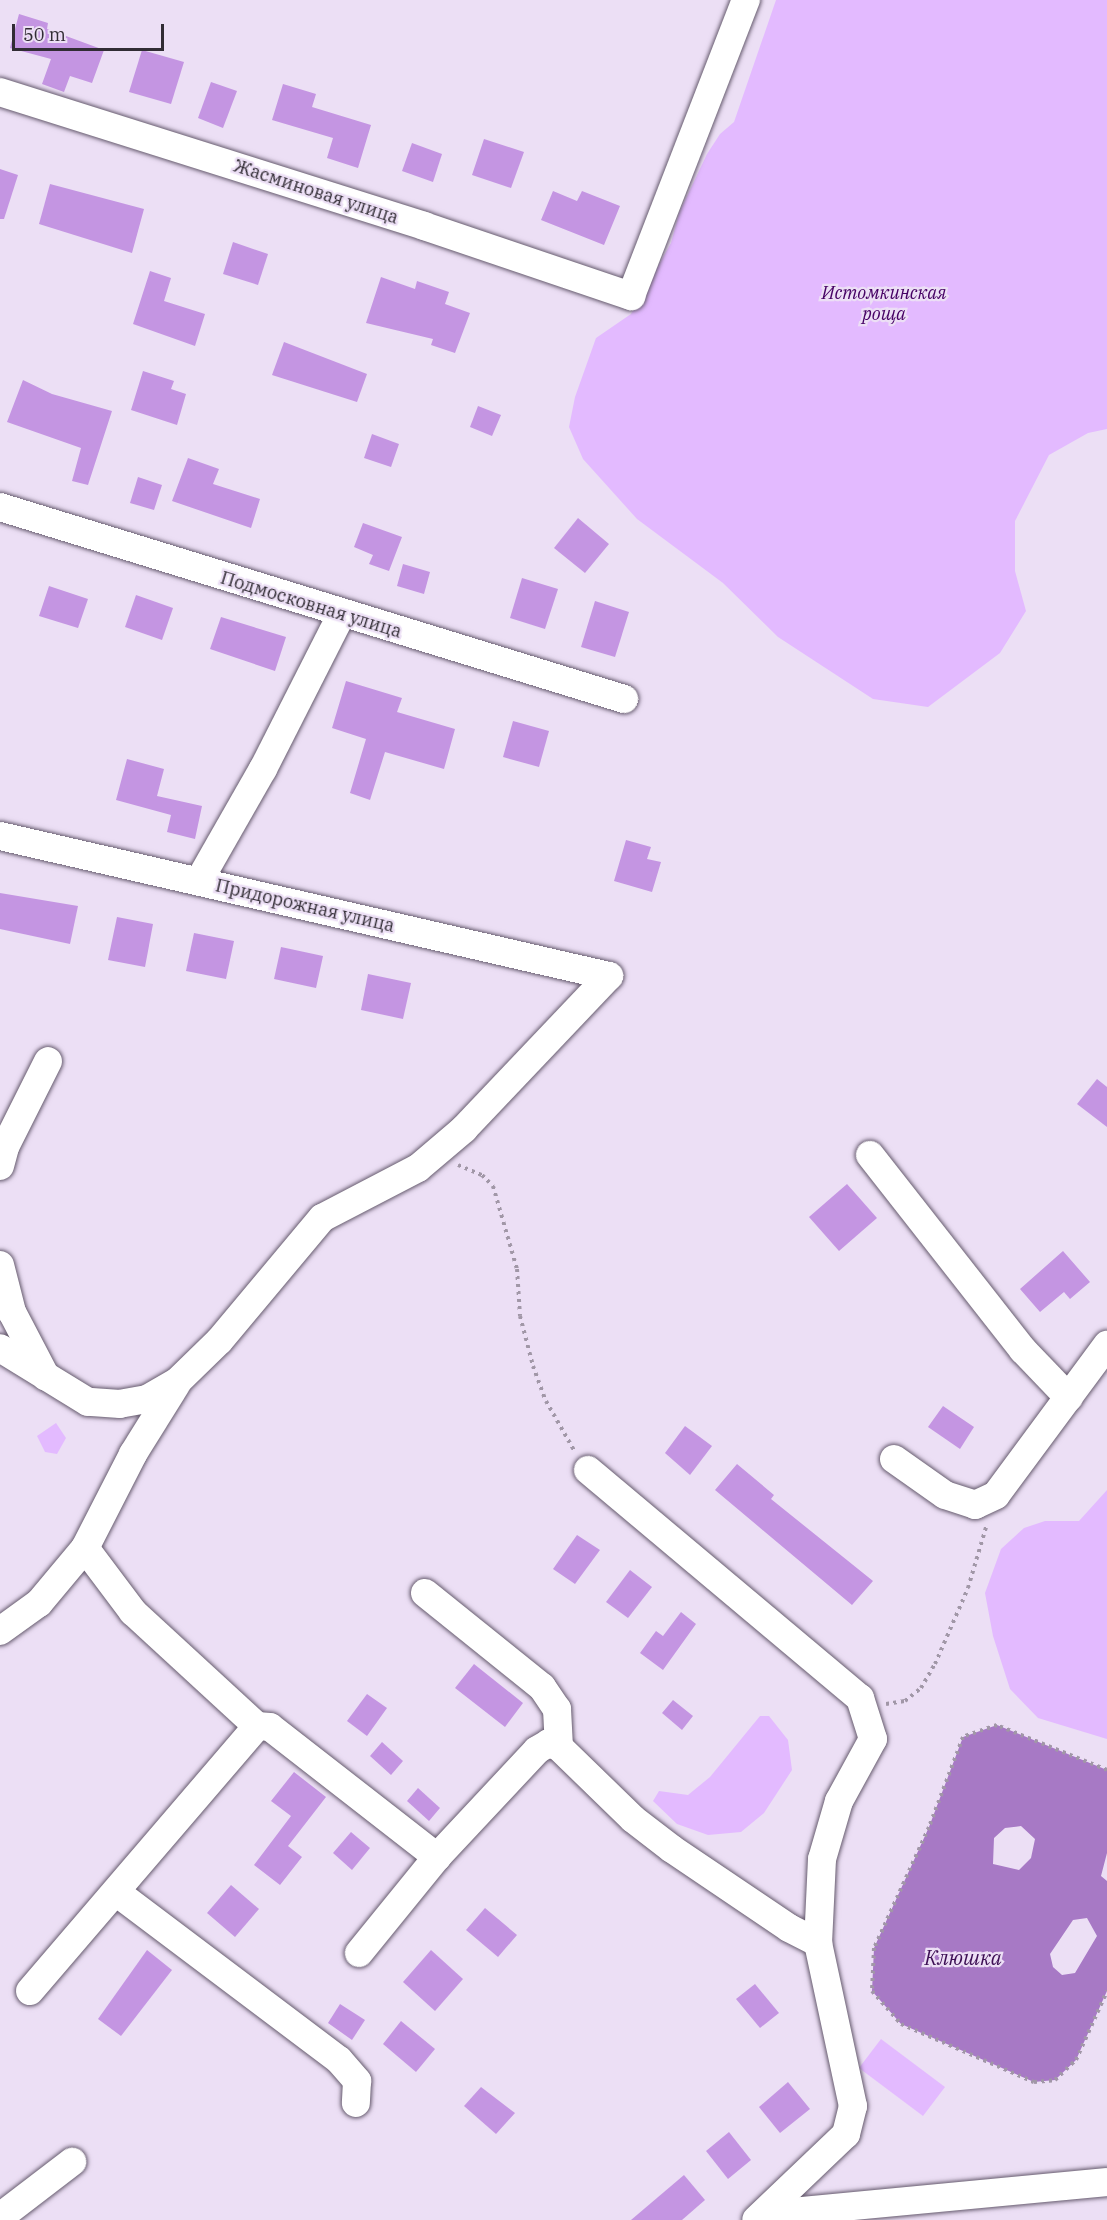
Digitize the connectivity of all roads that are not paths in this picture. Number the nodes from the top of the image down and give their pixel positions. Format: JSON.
{"nodes":[{"id":1,"x":746,"y":0,"type":"edge"},
{"id":2,"x":0,"y":92,"type":"edge"},
{"id":3,"x":0,"y":507,"type":"edge"},
{"id":4,"x":341,"y":615,"type":"junction"},
{"id":5,"x":624,"y":699,"type":"dead end"},
{"id":6,"x":0,"y":836,"type":"edge"},
{"id":7,"x":199,"y":881,"type":"junction"},
{"id":8,"x":48,"y":1061,"type":"dead end"},
{"id":9,"x":870,"y":1155,"type":"dead end"},
{"id":10,"x":0,"y":1166,"type":"edge"},
{"id":11,"x":0,"y":1265,"type":"edge"},
{"id":12,"x":1107,"y":1345,"type":"edge"},
{"id":13,"x":0,"y":1348,"type":"edge"},
{"id":14,"x":46,"y":1378,"type":"junction"},
{"id":15,"x":178,"y":1381,"type":"junction"},
{"id":16,"x":1069,"y":1398,"type":"junction"},
{"id":17,"x":894,"y":1459,"type":"dead end"},
{"id":18,"x":588,"y":1470,"type":"road end"},
{"id":19,"x":85,"y":1548,"type":"junction"},
{"id":20,"x":425,"y":1593,"type":"dead end"},
{"id":21,"x":0,"y":1631,"type":"edge"},
{"id":22,"x":257,"y":1726,"type":"junction"},
{"id":23,"x":560,"y":1747,"type":"junction"},
{"id":24,"x":436,"y":1857,"type":"junction"},
{"id":25,"x":116,"y":1892,"type":"junction"},
{"id":26,"x":818,"y":1943,"type":"junction"},
{"id":27,"x":359,"y":1953,"type":"dead end"},
{"id":28,"x":30,"y":1990,"type":"dead end"},
{"id":29,"x":356,"y":2103,"type":"dead end"},
{"id":30,"x":72,"y":2162,"type":"dead end"},
{"id":31,"x":1107,"y":2182,"type":"edge"},
{"id":32,"x":0,"y":2217,"type":"edge"},
{"id":33,"x":756,"y":2220,"type":"edge"},
{"id":34,"x":762,"y":2220,"type":"edge"}],
"edges":[{"from":1,"to":2,"type":"street","name":"Жасминовая улица"},
{"from":3,"to":4,"type":"street","name":"Подмосковная улица"},
{"from":4,"to":5,"type":"street","name":"Подмосковная улица"},
{"from":4,"to":7,"type":"street"},
{"from":6,"to":7,"type":"street","name":"Придорожная улица"},
{"from":7,"to":15,"type":"street","name":"Придорожная улица"},
{"from":8,"to":10,"type":"street"},
{"from":9,"to":16,"type":"street"},
{"from":11,"to":14,"type":"street"},
{"from":12,"to":16,"type":"street"},
{"from":13,"to":14,"type":"street"},
{"from":14,"to":15,"type":"street"},
{"from":15,"to":19,"type":"street"},
{"from":16,"to":17,"type":"street"},
{"from":18,"to":26,"type":"street"},
{"from":19,"to":21,"type":"street"},
{"from":19,"to":22,"type":"street"},
{"from":20,"to":23,"type":"street"},
{"from":22,"to":24,"type":"street"},
{"from":22,"to":25,"type":"street"},
{"from":23,"to":24,"type":"street"},
{"from":23,"to":26,"type":"street"},
{"from":24,"to":27,"type":"street"},
{"from":25,"to":28,"type":"street"},
{"from":25,"to":29,"type":"street"},
{"from":26,"to":33,"type":"street"},
{"from":30,"to":32,"type":"street"},
{"from":31,"to":34,"type":"street"}]}
